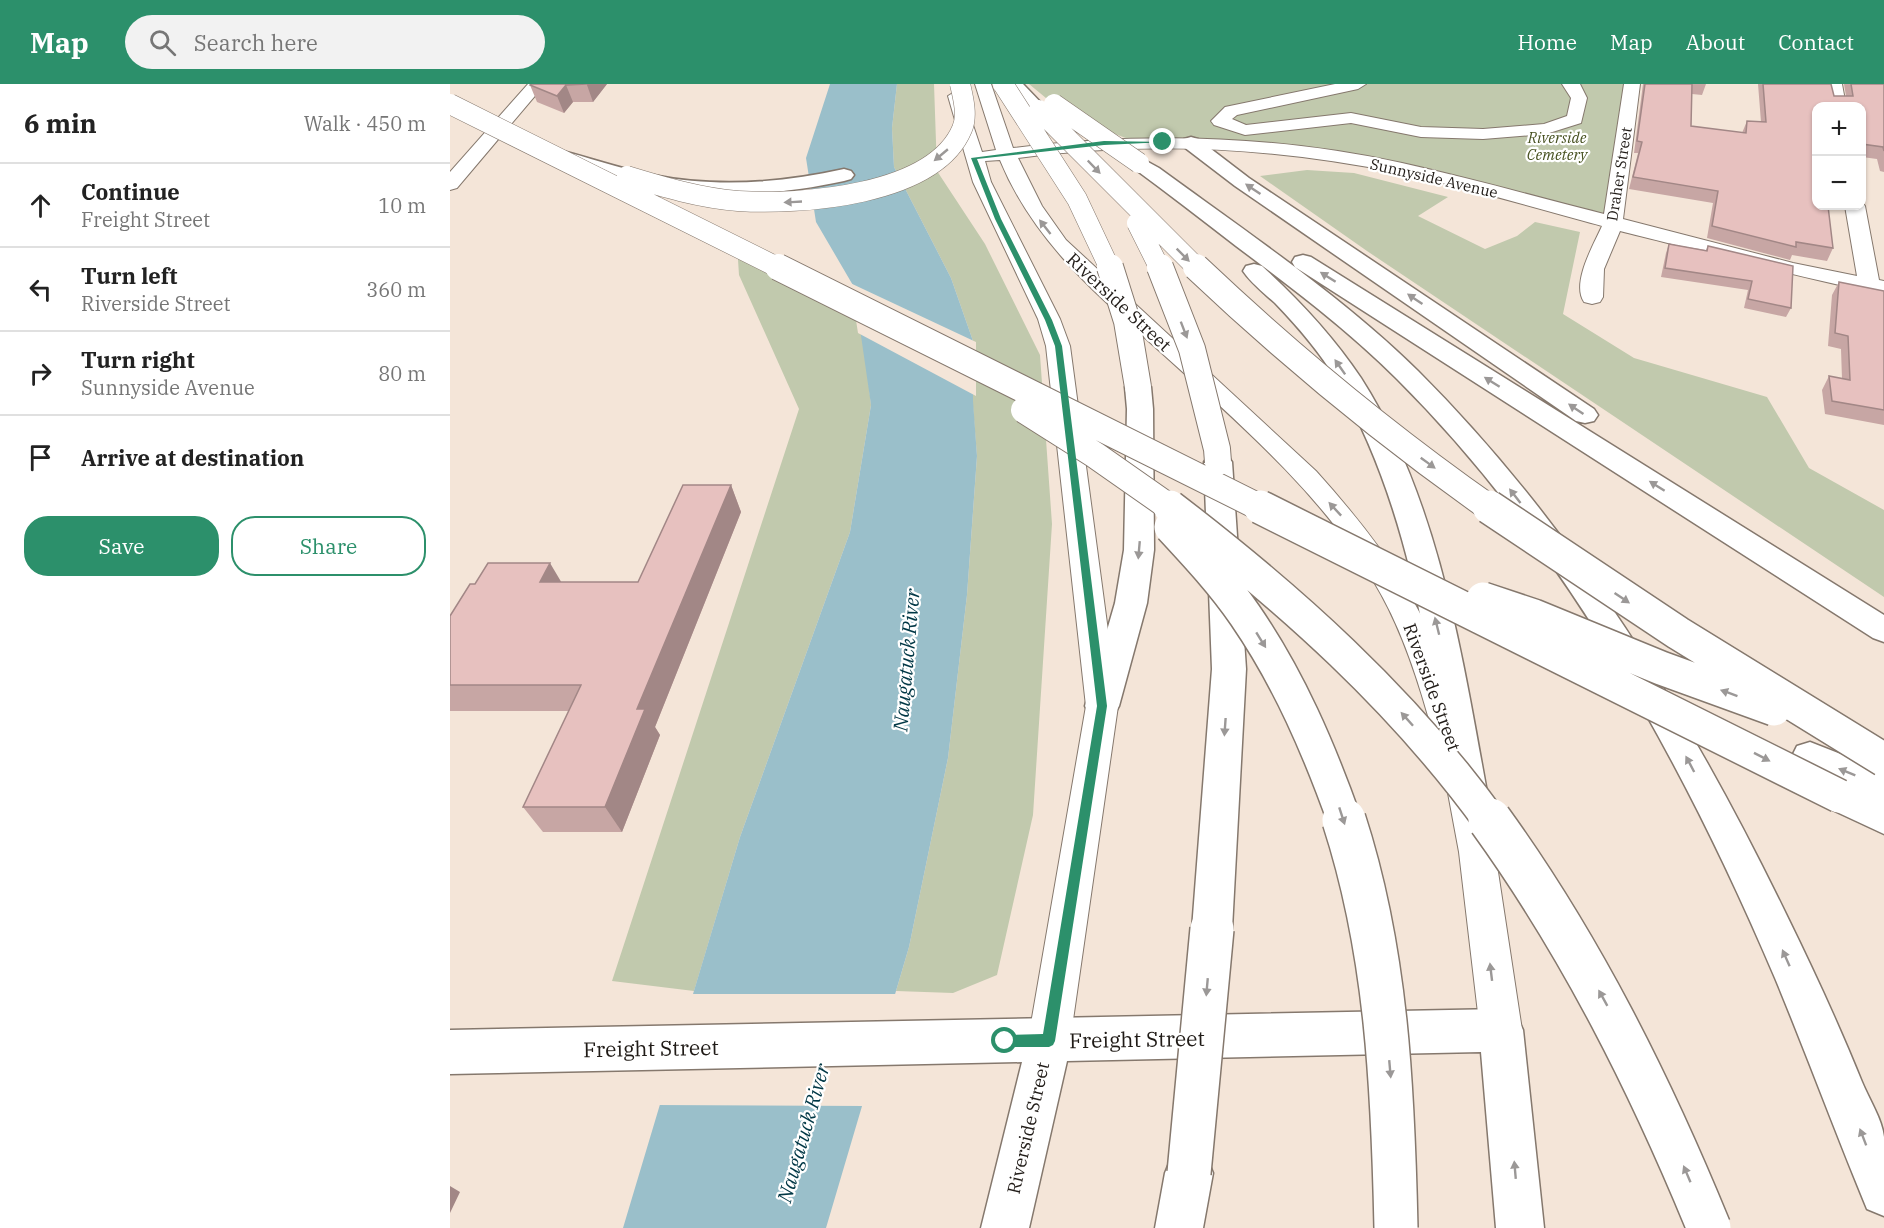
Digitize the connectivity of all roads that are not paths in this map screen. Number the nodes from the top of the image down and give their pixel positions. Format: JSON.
{"nodes":[{"id":1,"x":537,"y":84,"type":"edge"},
{"id":2,"x":953,"y":84,"type":"edge"},
{"id":3,"x":960,"y":84,"type":"edge"},
{"id":4,"x":983,"y":84,"type":"edge"},
{"id":5,"x":1003,"y":84,"type":"edge"},
{"id":6,"x":1013,"y":84,"type":"edge"},
{"id":7,"x":1028,"y":84,"type":"edge"},
{"id":8,"x":1358,"y":84,"type":"edge"},
{"id":9,"x":1570,"y":84,"type":"edge"},
{"id":10,"x":1632,"y":84,"type":"edge"},
{"id":11,"x":1834,"y":84,"type":"edge"},
{"id":12,"x":1837,"y":102,"type":"edge"},
{"id":13,"x":450,"y":104,"type":"edge"},
{"id":14,"x":937,"y":135,"type":"dead end"},
{"id":15,"x":1191,"y":143,"type":"junction"},
{"id":16,"x":550,"y":154,"type":"junction"},
{"id":17,"x":1006,"y":154,"type":"junction"},
{"id":18,"x":974,"y":158,"type":"junction"},
{"id":19,"x":1136,"y":163,"type":"junction"},
{"id":20,"x":867,"y":169,"type":"dead end"},
{"id":21,"x":450,"y":184,"type":"edge"},
{"id":22,"x":1126,"y":200,"type":"junction"},
{"id":23,"x":1857,"y":210,"type":"edge"},
{"id":24,"x":1612,"y":223,"type":"junction"},
{"id":25,"x":751,"y":255,"type":"junction"},
{"id":26,"x":1877,"y":287,"type":"edge"},
{"id":27,"x":1592,"y":297,"type":"dead end"},
{"id":28,"x":1439,"y":589,"type":"junction"},
{"id":29,"x":1884,"y":620,"type":"edge"},
{"id":30,"x":1884,"y":630,"type":"edge"},
{"id":31,"x":1102,"y":706,"type":"junction"},
{"id":32,"x":1884,"y":745,"type":"edge"},
{"id":33,"x":1884,"y":760,"type":"edge"},
{"id":34,"x":1884,"y":787,"type":"edge"},
{"id":35,"x":1884,"y":818,"type":"edge"},
{"id":36,"x":1474,"y":828,"type":"junction"},
{"id":37,"x":1501,"y":1030,"type":"junction"},
{"id":38,"x":1049,"y":1041,"type":"junction"},
{"id":39,"x":450,"y":1052,"type":"edge"},
{"id":40,"x":1884,"y":1192,"type":"edge"},
{"id":41,"x":1005,"y":1228,"type":"edge"},
{"id":42,"x":1179,"y":1228,"type":"edge"},
{"id":43,"x":1396,"y":1228,"type":"edge"},
{"id":44,"x":1520,"y":1228,"type":"edge"},
{"id":45,"x":1709,"y":1228,"type":"edge"}],
"edges":[{"from":1,"to":21,"type":"street"},
{"from":2,"to":14,"type":"main road"},
{"from":2,"to":18,"type":"street","name":"Riverside Street"},
{"from":3,"to":16,"type":"main road","one_way":true,"bridge":true},
{"from":4,"to":17,"type":"street","name":"Riverside Street"},
{"from":5,"to":31,"type":"main road","one_way":true,"bridge":true},
{"from":6,"to":22,"type":"main road","one_way":true,"bridge":true},
{"from":7,"to":19,"type":"main road","bridge":true},
{"from":8,"to":9,"type":"street"},
{"from":10,"to":24,"type":"street","name":"Draher Street"},
{"from":11,"to":12,"type":"street"},
{"from":13,"to":16,"type":"main road","bridge":true},
{"from":15,"to":17,"type":"street","name":"Sunnyside Avenue"},
{"from":15,"to":24,"type":"street","name":"Sunnyside Avenue"},
{"from":29,"to":15,"type":"main road","one_way":true},
{"from":16,"to":20,"type":"main road","bridge":true},
{"from":16,"to":25,"type":"main road","bridge":true},
{"from":17,"to":18,"type":"street","name":"Sunnyside Avenue"},
{"from":36,"to":17,"type":"street","name":"Riverside Street","one_way":true},
{"from":18,"to":31,"type":"street","name":"Riverside Street"},
{"from":30,"to":19,"type":"main road","one_way":true},
{"from":36,"to":19,"type":"main road","one_way":true},
{"from":40,"to":19,"type":"main road","one_way":true},
{"from":22,"to":33,"type":"main road","one_way":true,"bridge":true},
{"from":22,"to":42,"type":"main road","one_way":true,"bridge":true},
{"from":23,"to":26,"type":"street"},
{"from":24,"to":26,"type":"street","name":"Sunnyside Avenue"},
{"from":24,"to":27,"type":"street","name":"Draher Street"},
{"from":25,"to":28,"type":"main road","bridge":true},
{"from":25,"to":35,"type":"main road","one_way":true,"bridge":true},
{"from":25,"to":43,"type":"main road","one_way":true,"bridge":true},
{"from":45,"to":25,"type":"main road","one_way":true,"bridge":true},
{"from":32,"to":28,"type":"main road","one_way":true,"bridge":true},
{"from":34,"to":28,"type":"main road","one_way":true},
{"from":31,"to":38,"type":"street","name":"Riverside Street"},
{"from":37,"to":36,"type":"street","name":"Riverside Street","one_way":true},
{"from":37,"to":38,"type":"main road","name":"Freight Street"},
{"from":44,"to":37,"type":"main road","name":"Riverside Street","one_way":true},
{"from":38,"to":39,"type":"main road","name":"Freight Street"},
{"from":38,"to":41,"type":"main road","name":"Riverside Street"}]}
